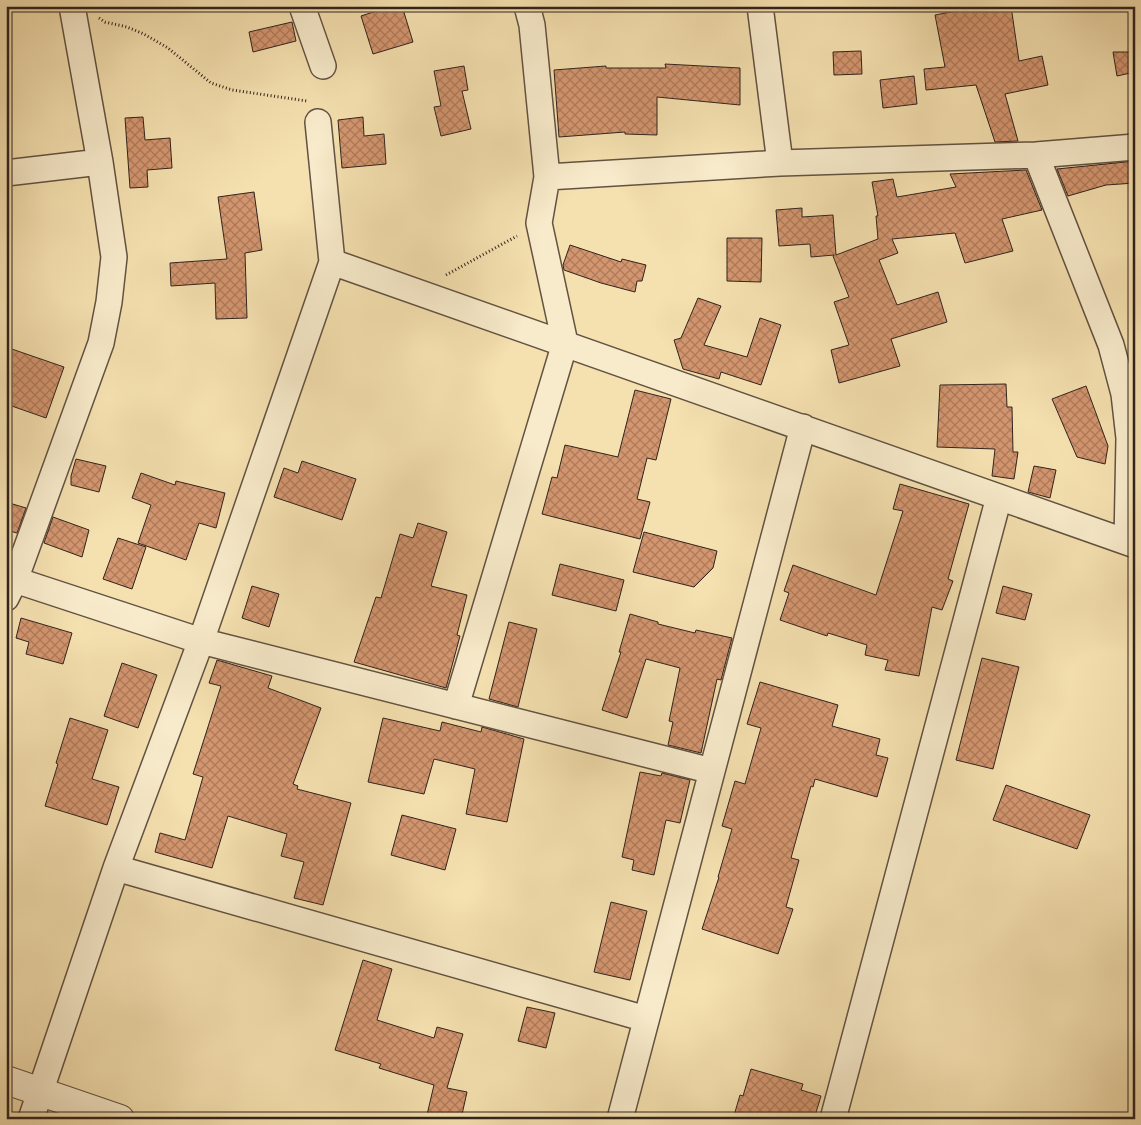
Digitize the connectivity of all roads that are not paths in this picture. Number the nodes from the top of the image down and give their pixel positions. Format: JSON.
{"nodes":[{"id":1,"x":302,"y":6,"type":"edge"},
{"id":2,"x":527,"y":6,"type":"edge"},
{"id":3,"x":760,"y":6,"type":"edge"},
{"id":4,"x":83,"y":10,"type":"edge"},
{"id":5,"x":323,"y":66,"type":"dead end"},
{"id":6,"x":318,"y":122,"type":"road end"},
{"id":7,"x":1135,"y":147,"type":"edge"},
{"id":8,"x":1036,"y":155,"type":"junction"},
{"id":9,"x":100,"y":162,"type":"junction"},
{"id":10,"x":780,"y":163,"type":"junction"},
{"id":11,"x":6,"y":173,"type":"edge"},
{"id":12,"x":547,"y":177,"type":"junction"},
{"id":13,"x":332,"y":262,"type":"junction"},
{"id":14,"x":565,"y":343,"type":"junction"},
{"id":15,"x":803,"y":428,"type":"junction"},
{"id":16,"x":999,"y":497,"type":"junction"},
{"id":17,"x":1131,"y":544,"type":"edge"},
{"id":18,"x":9,"y":585,"type":"edge"},
{"id":19,"x":201,"y":641,"type":"junction"},
{"id":20,"x":456,"y":706,"type":"junction"},
{"id":21,"x":712,"y":771,"type":"junction"},
{"id":22,"x":116,"y":868,"type":"junction"},
{"id":23,"x":646,"y":1019,"type":"junction"},
{"id":24,"x":6,"y":1080,"type":"edge"},
{"id":25,"x":40,"y":1092,"type":"junction"},
{"id":26,"x":31,"y":1119,"type":"edge"},
{"id":27,"x":120,"y":1119,"type":"edge"},
{"id":28,"x":620,"y":1119,"type":"edge"},
{"id":29,"x":833,"y":1119,"type":"edge"}],
"edges":[{"from":1,"to":5,"type":"street"},
{"from":2,"to":12,"type":"street"},
{"from":3,"to":10,"type":"street"},
{"from":4,"to":9,"type":"street"},
{"from":6,"to":13,"type":"street"},
{"from":7,"to":8,"type":"street"},
{"from":8,"to":10,"type":"street"},
{"from":8,"to":17,"type":"street"},
{"from":9,"to":11,"type":"street"},
{"from":9,"to":18,"type":"street"},
{"from":10,"to":12,"type":"street"},
{"from":12,"to":14,"type":"street"},
{"from":13,"to":14,"type":"street"},
{"from":13,"to":19,"type":"street"},
{"from":14,"to":15,"type":"street"},
{"from":14,"to":20,"type":"street"},
{"from":15,"to":16,"type":"street"},
{"from":15,"to":21,"type":"street"},
{"from":16,"to":17,"type":"street"},
{"from":16,"to":29,"type":"street"},
{"from":18,"to":19,"type":"street"},
{"from":19,"to":20,"type":"street"},
{"from":19,"to":22,"type":"street"},
{"from":20,"to":21,"type":"street"},
{"from":21,"to":23,"type":"street"},
{"from":22,"to":23,"type":"street"},
{"from":22,"to":25,"type":"street"},
{"from":23,"to":28,"type":"street"},
{"from":24,"to":25,"type":"street"},
{"from":25,"to":26,"type":"street"},
{"from":25,"to":27,"type":"street"}]}
